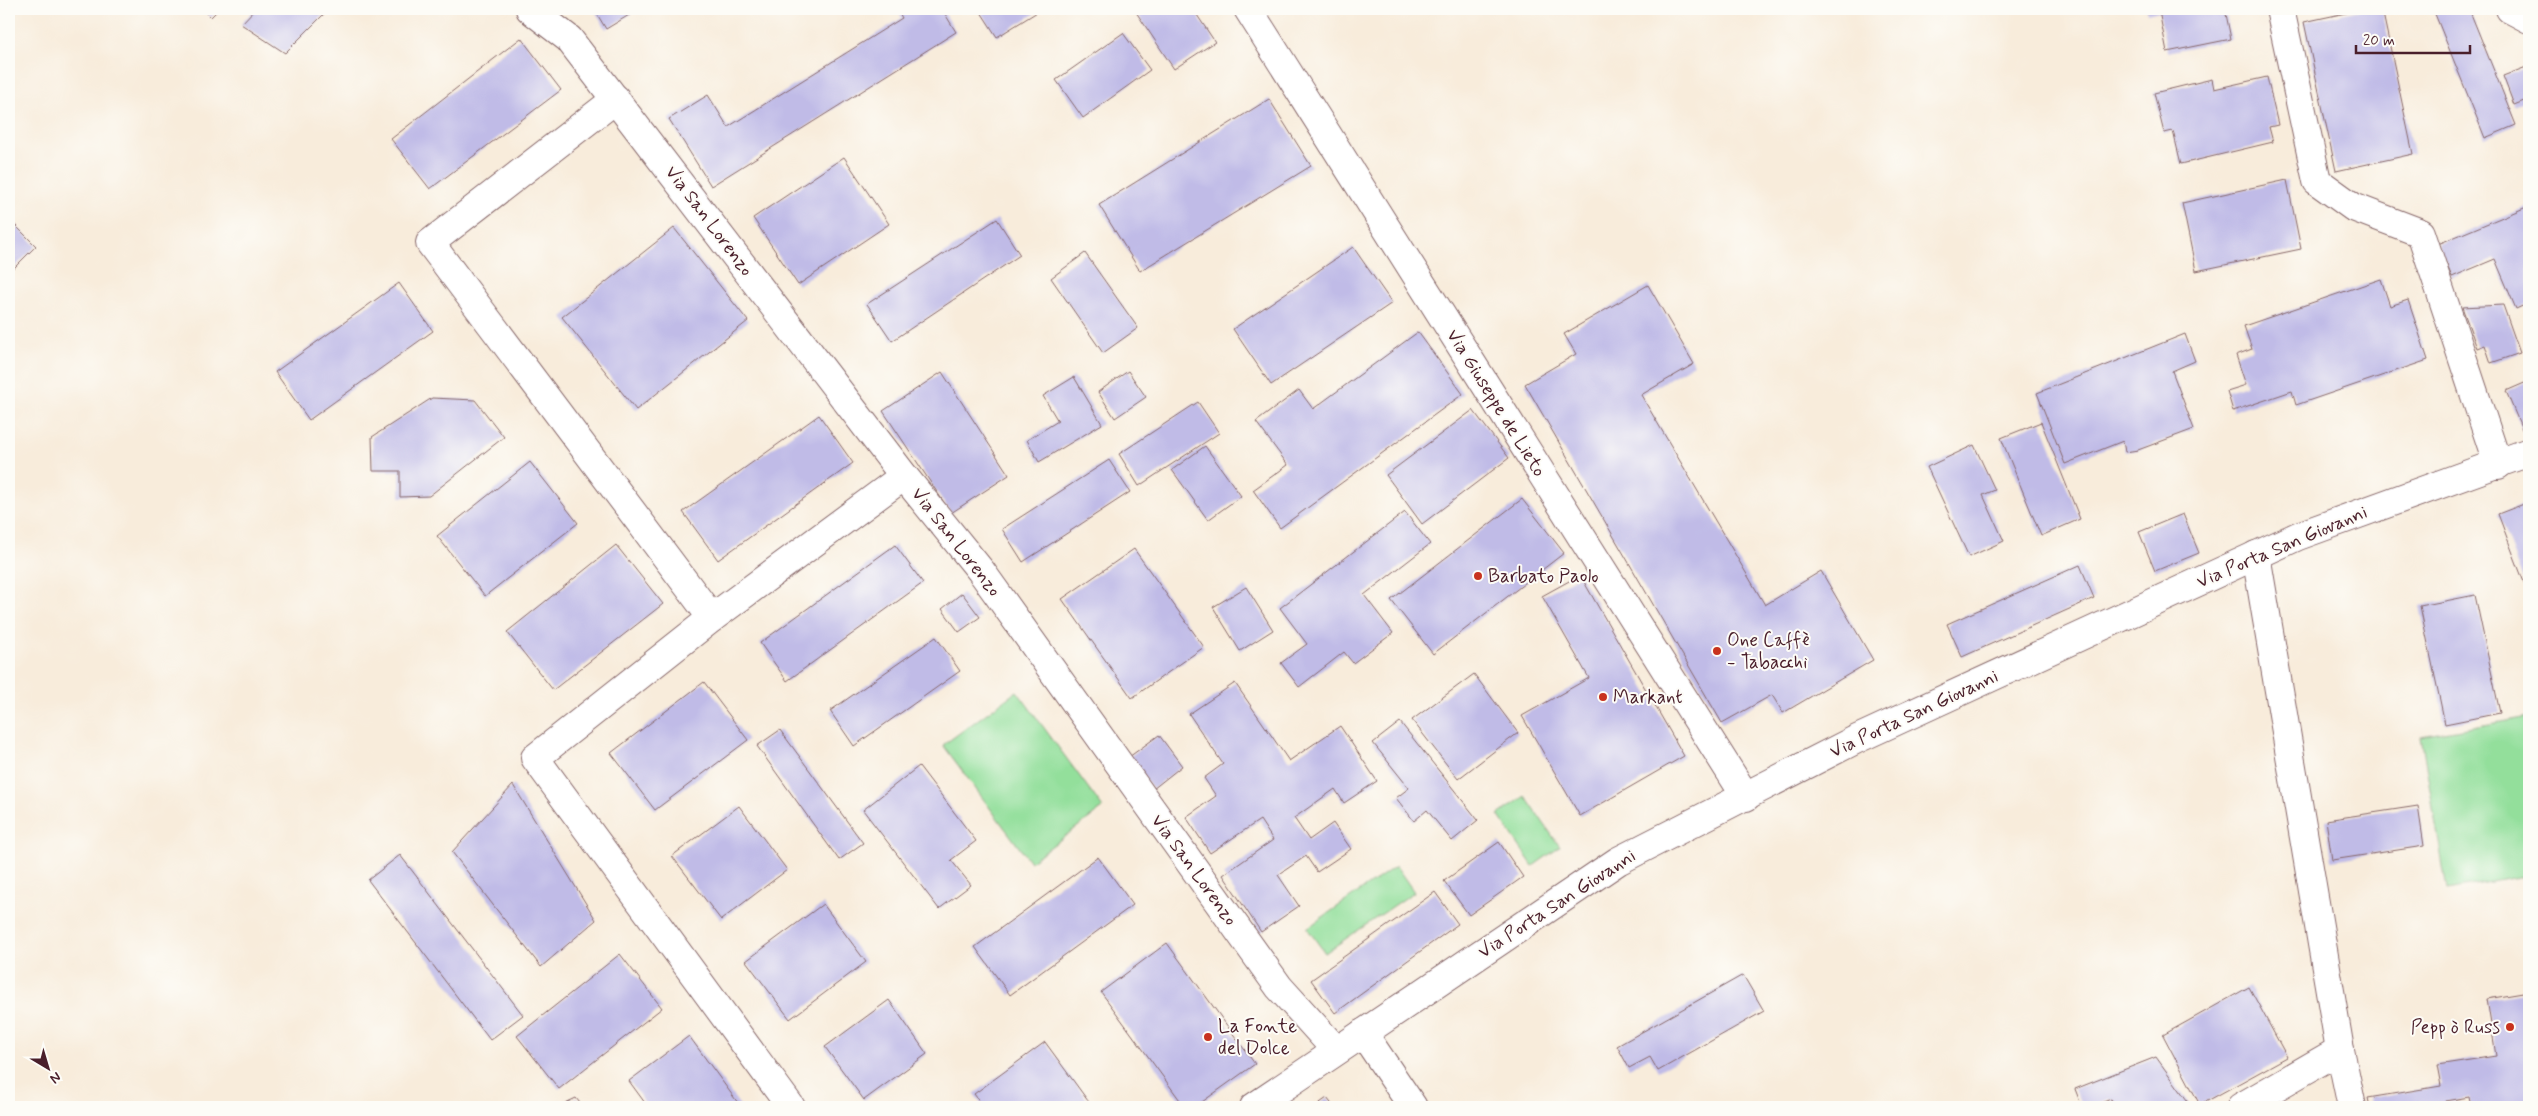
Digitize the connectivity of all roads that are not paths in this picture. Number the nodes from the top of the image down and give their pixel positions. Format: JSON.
{"nodes":[{"id":1,"x":530,"y":9,"type":"edge"},
{"id":2,"x":1248,"y":9,"type":"edge"},
{"id":3,"x":2280,"y":9,"type":"edge"},
{"id":4,"x":2510,"y":9,"type":"edge"},
{"id":5,"x":2529,"y":19,"type":"edge"},
{"id":6,"x":616,"y":99,"type":"junction"},
{"id":7,"x":2529,"y":452,"type":"edge"},
{"id":8,"x":2498,"y":465,"type":"junction"},
{"id":9,"x":904,"y":476,"type":"junction"},
{"id":10,"x":2256,"y":555,"type":"junction"},
{"id":11,"x":712,"y":618,"type":"junction"},
{"id":12,"x":1746,"y":797,"type":"junction"},
{"id":13,"x":1363,"y":1032,"type":"junction"},
{"id":14,"x":1336,"y":1050,"type":"junction"},
{"id":15,"x":2340,"y":1050,"type":"junction"},
{"id":16,"x":791,"y":1107,"type":"edge"},
{"id":17,"x":1254,"y":1107,"type":"edge"},
{"id":18,"x":1413,"y":1107,"type":"edge"},
{"id":19,"x":2242,"y":1107,"type":"edge"},
{"id":20,"x":2352,"y":1107,"type":"edge"}],
"edges":[{"from":1,"to":6,"type":"street","name":"Via San Lorenzo"},
{"from":2,"to":12,"type":"street","name":"Via Giuseppe de Lieto"},
{"from":3,"to":8,"type":"street"},
{"from":4,"to":5,"type":"street"},
{"from":6,"to":9,"type":"street","name":"Via San Lorenzo"},
{"from":6,"to":11,"type":"street"},
{"from":7,"to":8,"type":"street","name":"Via Porta San Giovanni"},
{"from":8,"to":10,"type":"street","name":"Via Porta San Giovanni"},
{"from":9,"to":11,"type":"street"},
{"from":9,"to":14,"type":"street","name":"Via San Lorenzo"},
{"from":10,"to":12,"type":"street","name":"Via Porta San Giovanni"},
{"from":10,"to":15,"type":"street"},
{"from":11,"to":16,"type":"street"},
{"from":12,"to":13,"type":"street","name":"Via Porta San Giovanni"},
{"from":13,"to":14,"type":"street","name":"Via Porta San Giovanni"},
{"from":13,"to":18,"type":"street"},
{"from":14,"to":17,"type":"street","name":"Via Porta San Giovanni"},
{"from":15,"to":19,"type":"street"},
{"from":15,"to":20,"type":"street"}]}
